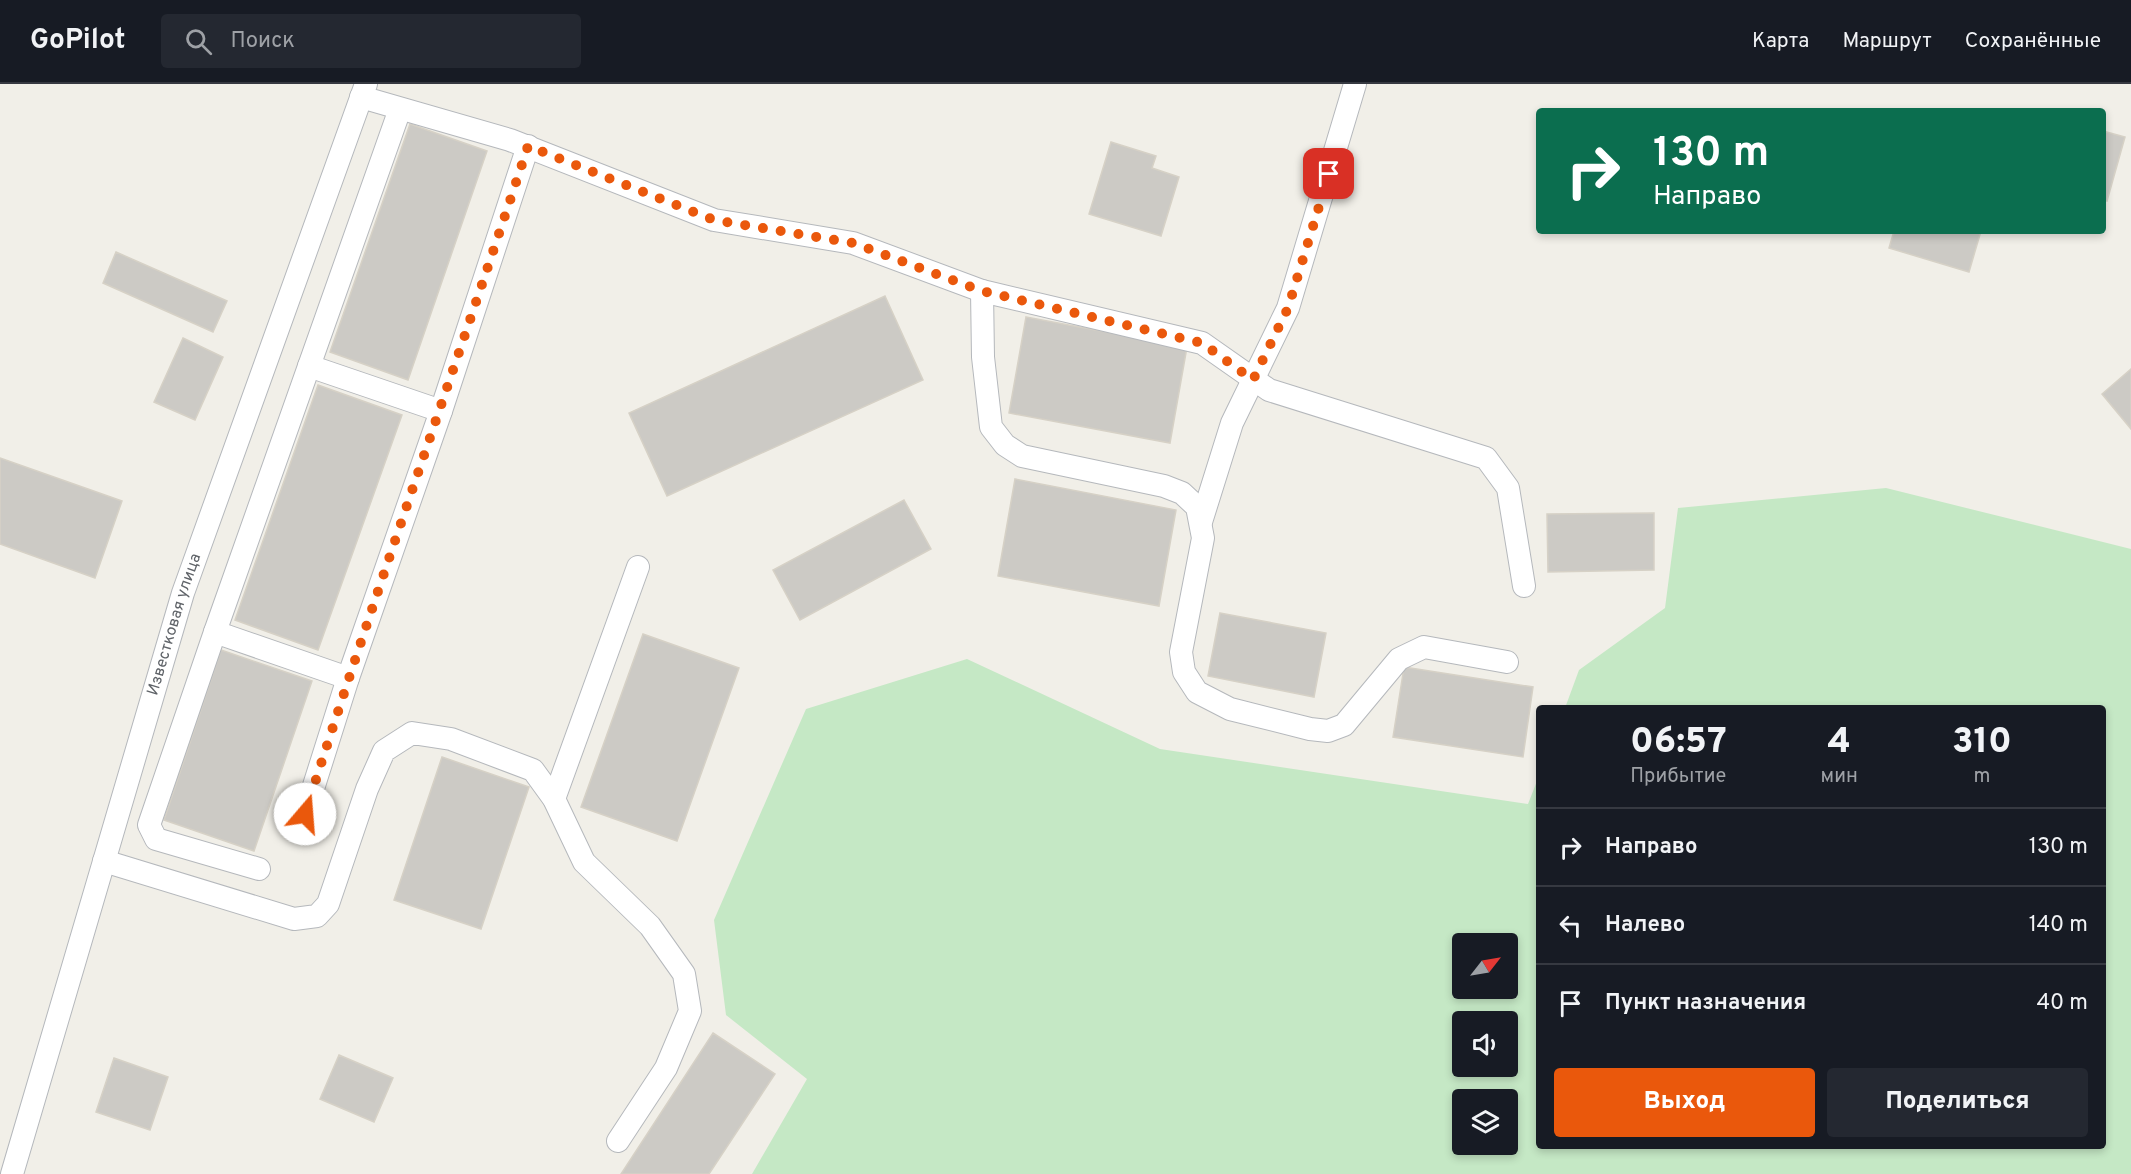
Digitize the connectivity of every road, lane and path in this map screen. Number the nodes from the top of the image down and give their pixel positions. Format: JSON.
{"nodes":[{"id":1,"x":1355,"y":84,"type":"edge"},
{"id":2,"x":364,"y":90,"type":"edge"},
{"id":3,"x":400,"y":109,"type":"junction"},
{"id":4,"x":528,"y":146,"type":"junction"},
{"id":5,"x":982,"y":291,"type":"junction"},
{"id":6,"x":309,"y":366,"type":"junction"},
{"id":7,"x":1253,"y":380,"type":"junction"},
{"id":8,"x":441,"y":411,"type":"junction"},
{"id":9,"x":1201,"y":522,"type":"junction"},
{"id":10,"x":638,"y":567,"type":"dead end"},
{"id":11,"x":1524,"y":586,"type":"dead end"},
{"id":12,"x":215,"y":632,"type":"junction"},
{"id":13,"x":1506,"y":662,"type":"dead end"},
{"id":14,"x":348,"y":678,"type":"junction"},
{"id":15,"x":554,"y":799,"type":"junction"},
{"id":16,"x":305,"y":814,"type":"dead end"},
{"id":17,"x":104,"y":861,"type":"junction"},
{"id":18,"x":259,"y":869,"type":"dead end"},
{"id":19,"x":618,"y":1140,"type":"dead end"},
{"id":20,"x":12,"y":1174,"type":"edge"}],
"edges":[{"from":1,"to":7,"type":"lane"},
{"from":2,"to":3,"type":"lane"},
{"from":2,"to":17,"type":"lane","name":"Известковая улица"},
{"from":3,"to":4,"type":"lane"},
{"from":3,"to":6,"type":"lane"},
{"from":4,"to":5,"type":"lane"},
{"from":4,"to":8,"type":"lane"},
{"from":5,"to":7,"type":"lane"},
{"from":5,"to":9,"type":"lane"},
{"from":6,"to":8,"type":"lane"},
{"from":6,"to":12,"type":"lane"},
{"from":7,"to":9,"type":"lane"},
{"from":7,"to":11,"type":"lane"},
{"from":8,"to":14,"type":"lane"},
{"from":9,"to":13,"type":"lane"},
{"from":10,"to":15,"type":"lane"},
{"from":12,"to":14,"type":"lane"},
{"from":12,"to":18,"type":"lane"},
{"from":14,"to":16,"type":"lane"},
{"from":15,"to":17,"type":"lane"},
{"from":15,"to":19,"type":"lane"},
{"from":17,"to":20,"type":"lane","name":"Известковая улица"}]}
